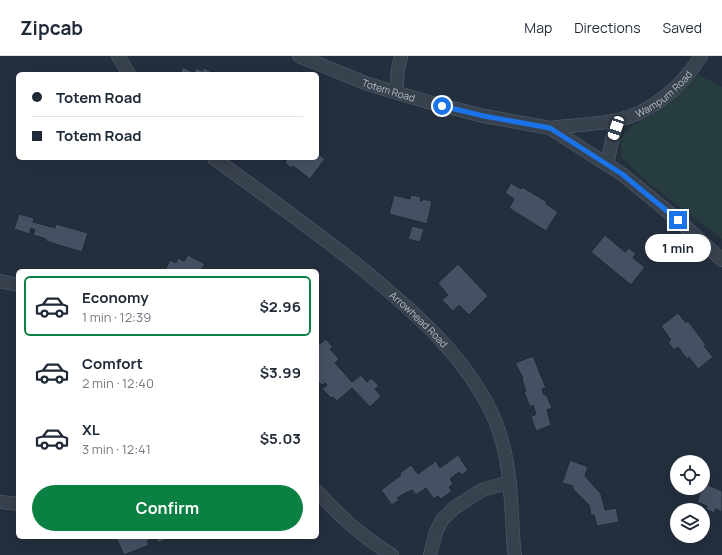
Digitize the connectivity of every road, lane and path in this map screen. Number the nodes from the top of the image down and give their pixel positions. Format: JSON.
{"nodes":[{"id":1,"x":118,"y":56,"type":"edge"},
{"id":2,"x":299,"y":56,"type":"edge"},
{"id":3,"x":401,"y":56,"type":"edge"},
{"id":4,"x":701,"y":56,"type":"edge"},
{"id":5,"x":128,"y":72,"type":"edge"},
{"id":6,"x":396,"y":92,"type":"junction"},
{"id":7,"x":618,"y":120,"type":"junction"},
{"id":8,"x":550,"y":128,"type":"junction"},
{"id":9,"x":217,"y":160,"type":"edge"},
{"id":10,"x":607,"y":165,"type":"junction"},
{"id":11,"x":722,"y":260,"type":"edge"},
{"id":12,"x":0,"y":281,"type":"edge"},
{"id":13,"x":16,"y":285,"type":"edge"},
{"id":14,"x":510,"y":482,"type":"junction"},
{"id":15,"x":319,"y":493,"type":"edge"},
{"id":16,"x":0,"y":502,"type":"edge"},
{"id":17,"x":16,"y":504,"type":"edge"},
{"id":18,"x":514,"y":554,"type":"edge"},
{"id":19,"x":392,"y":555,"type":"edge"},
{"id":20,"x":430,"y":555,"type":"edge"}],
"edges":[{"from":1,"to":5,"type":"street"},
{"from":2,"to":6,"type":"street","name":"Totem Road"},
{"from":3,"to":6,"type":"street"},
{"from":4,"to":7,"type":"street","name":"Wampum Road"},
{"from":6,"to":8,"type":"street","name":"Totem Road"},
{"from":7,"to":8,"type":"street","name":"Wampum Road"},
{"from":7,"to":10,"type":"street"},
{"from":8,"to":10,"type":"street","name":"Totem Road"},
{"from":9,"to":14,"type":"street","name":"Arrowhead Road"},
{"from":10,"to":11,"type":"street","name":"Totem Road"},
{"from":12,"to":13,"type":"street"},
{"from":14,"to":18,"type":"street","name":"Arrowhead Road"},
{"from":14,"to":20,"type":"street"},
{"from":15,"to":19,"type":"street"},
{"from":16,"to":17,"type":"street"}]}
